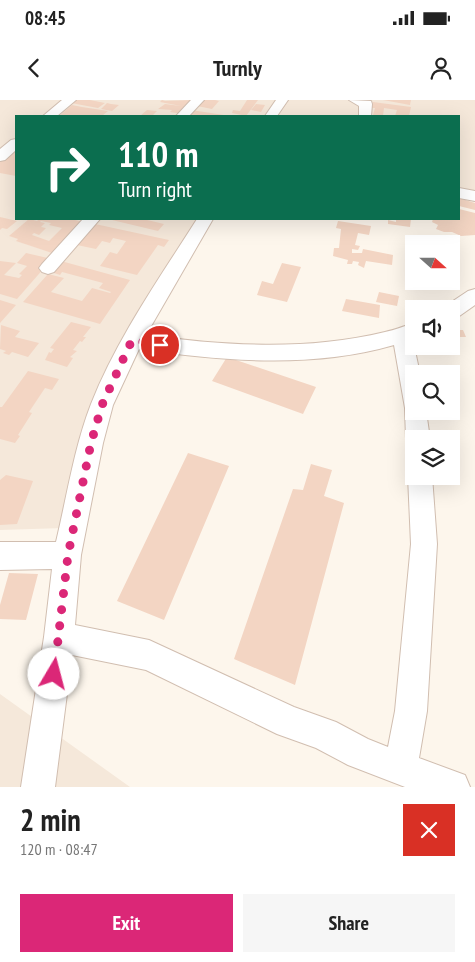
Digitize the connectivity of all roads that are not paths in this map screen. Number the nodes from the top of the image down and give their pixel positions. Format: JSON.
{"nodes":[{"id":1,"x":70,"y":100,"type":"edge"},
{"id":2,"x":198,"y":100,"type":"edge"},
{"id":3,"x":282,"y":100,"type":"edge"},
{"id":4,"x":355,"y":100,"type":"edge"},
{"id":5,"x":51,"y":115,"type":"edge"},
{"id":6,"x":183,"y":115,"type":"edge"},
{"id":7,"x":273,"y":115,"type":"edge"},
{"id":8,"x":365,"y":115,"type":"edge"},
{"id":9,"x":15,"y":144,"type":"edge"},
{"id":10,"x":0,"y":157,"type":"edge"},
{"id":11,"x":460,"y":193,"type":"edge"},
{"id":12,"x":475,"y":196,"type":"edge"},
{"id":13,"x":91,"y":220,"type":"edge"},
{"id":14,"x":204,"y":220,"type":"edge"},
{"id":15,"x":48,"y":268,"type":"dead end"},
{"id":16,"x":475,"y":296,"type":"edge"},
{"id":17,"x":460,"y":306,"type":"edge"},
{"id":18,"x":405,"y":334,"type":"edge"},
{"id":19,"x":132,"y":340,"type":"junction"},
{"id":20,"x":421,"y":485,"type":"edge"},
{"id":21,"x":68,"y":555,"type":"junction"},
{"id":22,"x":0,"y":556,"type":"edge"},
{"id":23,"x":59,"y":637,"type":"junction"},
{"id":24,"x":400,"y":768,"type":"junction"},
{"id":25,"x":38,"y":787,"type":"edge"},
{"id":26,"x":453,"y":787,"type":"edge"}],
"edges":[{"from":1,"to":5,"type":"street"},
{"from":2,"to":6,"type":"street"},
{"from":3,"to":7,"type":"street"},
{"from":4,"to":8,"type":"street"},
{"from":9,"to":10,"type":"street"},
{"from":11,"to":12,"type":"street"},
{"from":13,"to":15,"type":"street"},
{"from":14,"to":19,"type":"street"},
{"from":16,"to":17,"type":"street"},
{"from":18,"to":19,"type":"street"},
{"from":19,"to":21,"type":"street"},
{"from":20,"to":24,"type":"street"},
{"from":21,"to":22,"type":"street"},
{"from":21,"to":23,"type":"street"},
{"from":23,"to":24,"type":"street"},
{"from":23,"to":25,"type":"street"},
{"from":24,"to":26,"type":"street"}]}
